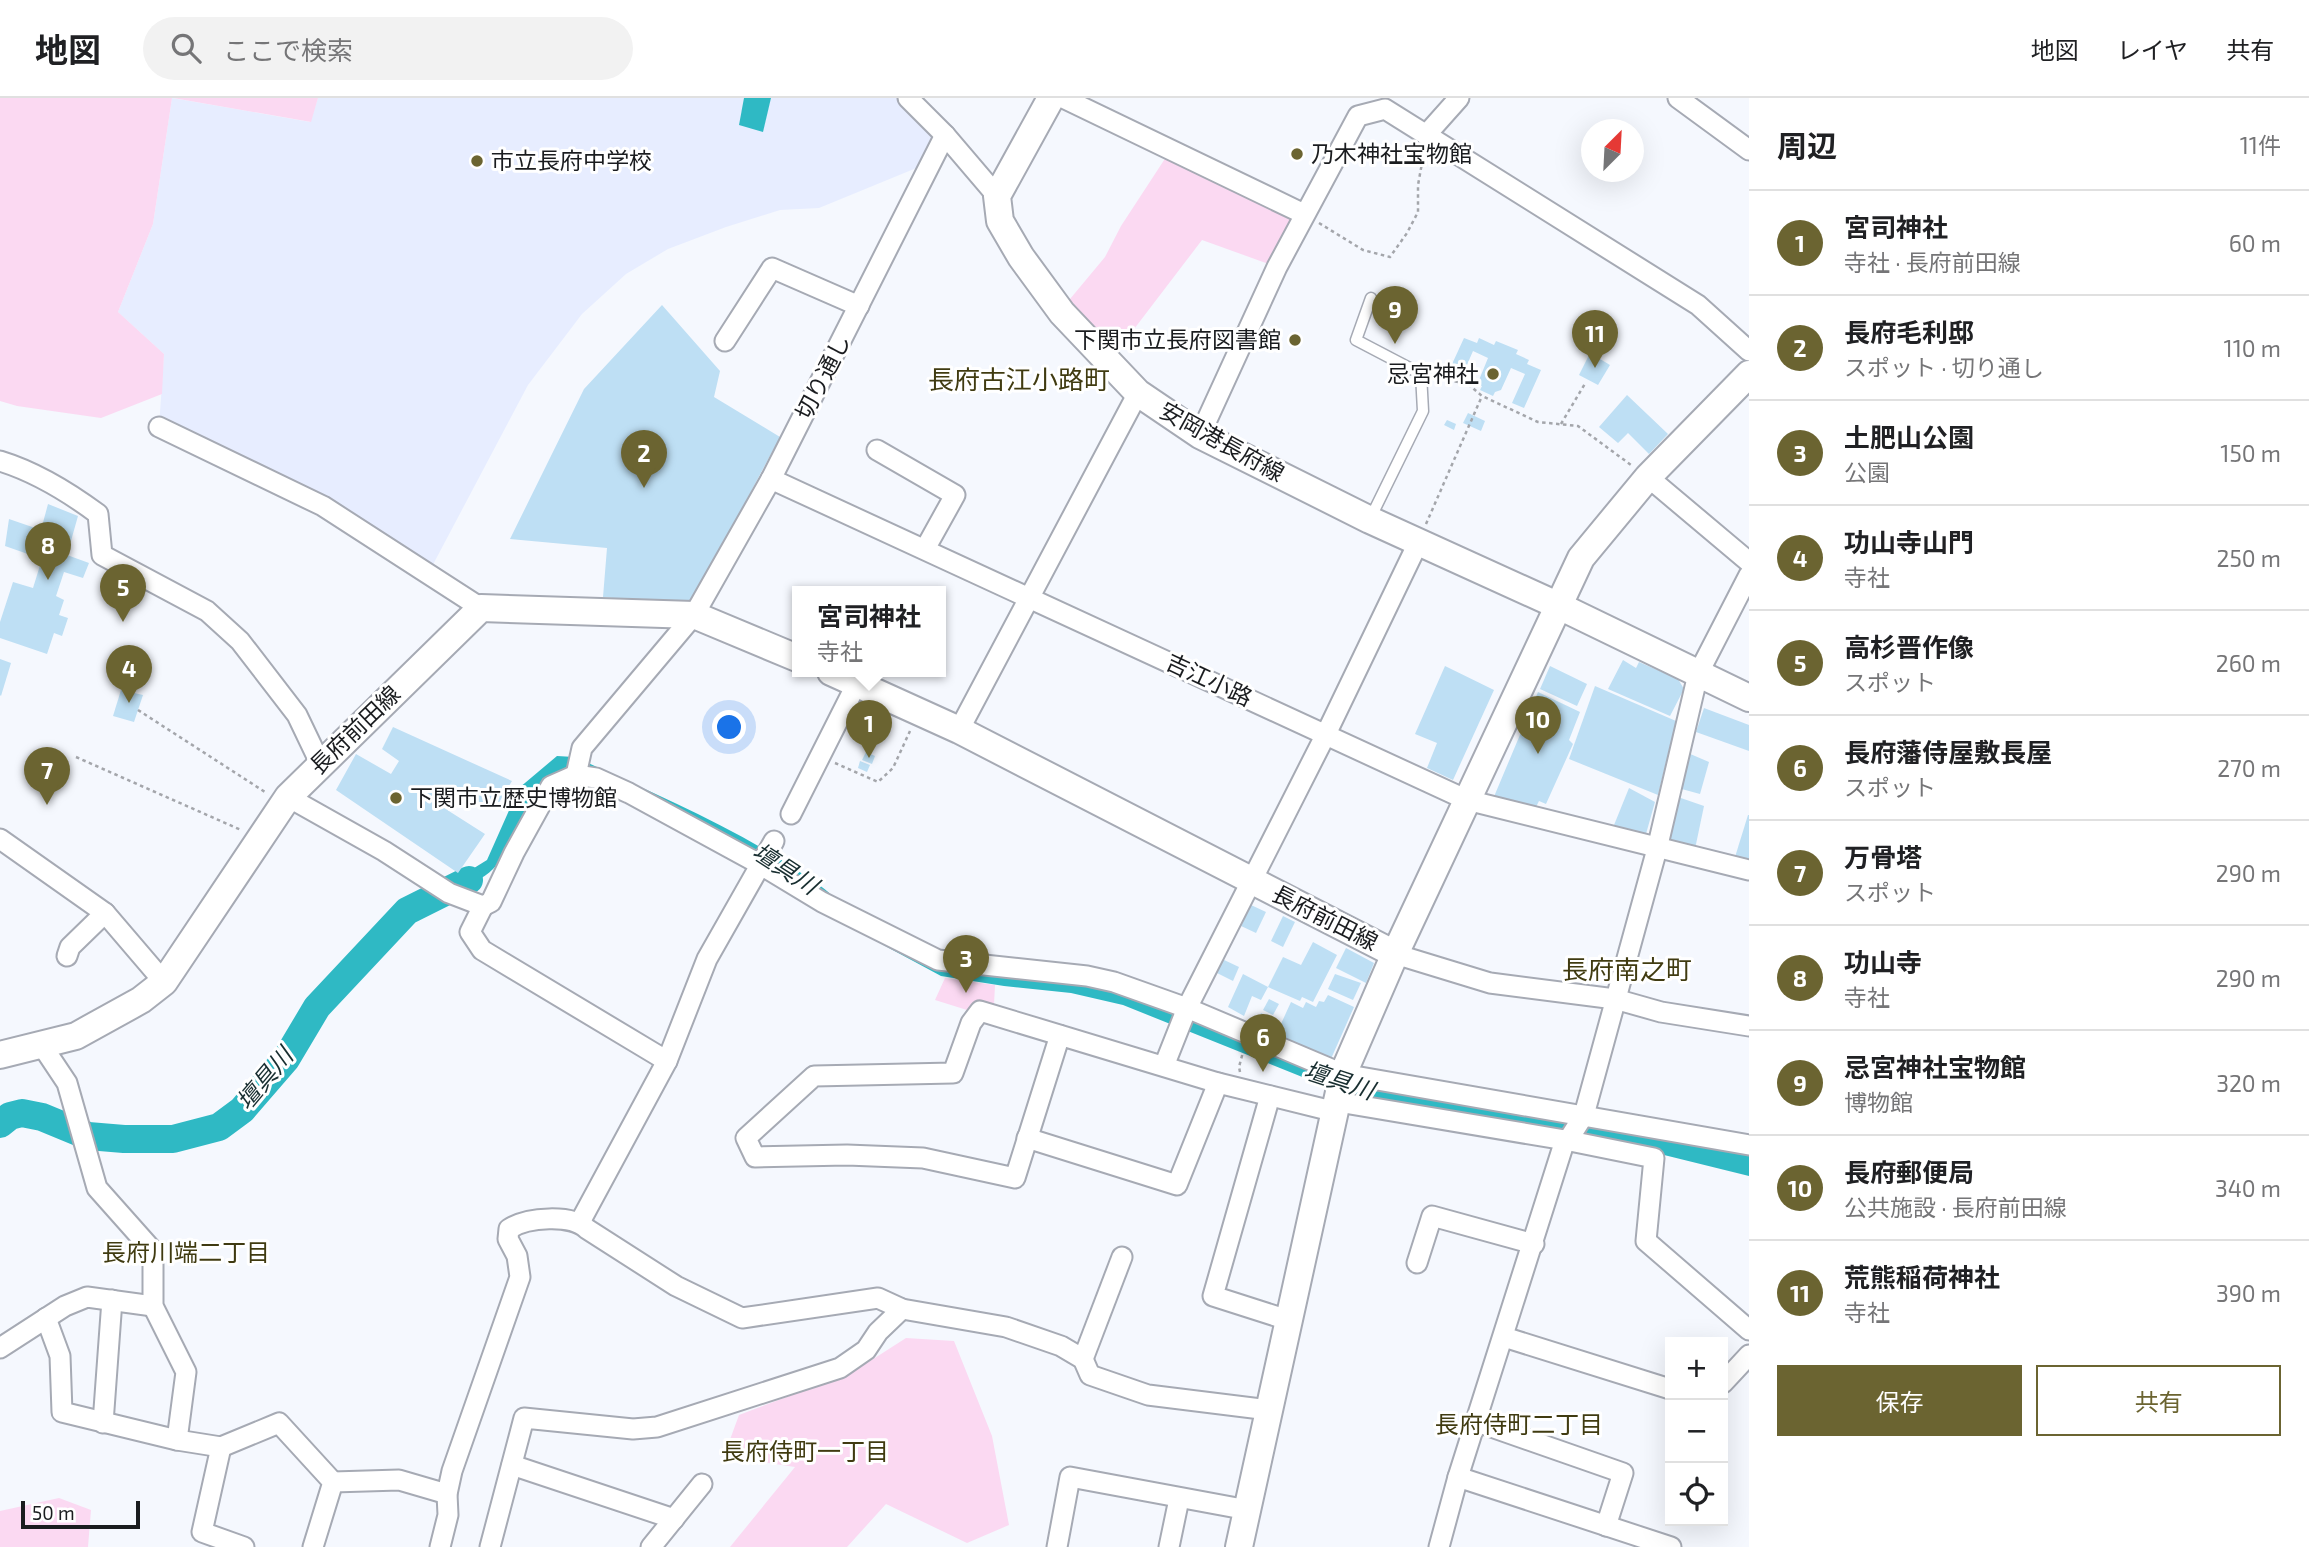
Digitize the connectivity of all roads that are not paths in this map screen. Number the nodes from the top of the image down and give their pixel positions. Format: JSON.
{"nodes":[{"id":1,"x":908,"y":98,"type":"edge"},
{"id":2,"x":1051,"y":98,"type":"edge"},
{"id":3,"x":1063,"y":98,"type":"edge"},
{"id":4,"x":1459,"y":98,"type":"edge"},
{"id":5,"x":1678,"y":98,"type":"edge"},
{"id":6,"x":945,"y":135,"type":"junction"},
{"id":7,"x":1426,"y":135,"type":"junction"},
{"id":8,"x":1749,"y":150,"type":"edge"},
{"id":9,"x":997,"y":196,"type":"junction"},
{"id":10,"x":1304,"y":214,"type":"junction"},
{"id":11,"x":1371,"y":298,"type":"dead end"},
{"id":12,"x":859,"y":306,"type":"junction"},
{"id":13,"x":725,"y":341,"type":"dead end"},
{"id":14,"x":1749,"y":351,"type":"edge"},
{"id":15,"x":1749,"y":374,"type":"edge"},
{"id":16,"x":1138,"y":393,"type":"junction"},
{"id":17,"x":159,"y":427,"type":"dead end"},
{"id":18,"x":1200,"y":435,"type":"junction"},
{"id":19,"x":877,"y":450,"type":"dead end"},
{"id":20,"x":0,"y":461,"type":"edge"},
{"id":21,"x":1648,"y":477,"type":"junction"},
{"id":22,"x":771,"y":479,"type":"junction"},
{"id":23,"x":1370,"y":520,"type":"junction"},
{"id":24,"x":1418,"y":543,"type":"junction"},
{"id":25,"x":925,"y":549,"type":"junction"},
{"id":26,"x":1749,"y":562,"type":"edge"},
{"id":27,"x":1749,"y":575,"type":"edge"},
{"id":28,"x":1031,"y":597,"type":"junction"},
{"id":29,"x":1557,"y":605,"type":"junction"},
{"id":30,"x":481,"y":608,"type":"junction"},
{"id":31,"x":694,"y":615,"type":"junction"},
{"id":32,"x":792,"y":656,"type":"edge"},
{"id":33,"x":1698,"y":674,"type":"junction"},
{"id":34,"x":843,"y":677,"type":"edge"},
{"id":35,"x":857,"y":683,"type":"junction"},
{"id":36,"x":1749,"y":698,"type":"edge"},
{"id":37,"x":959,"y":730,"type":"junction"},
{"id":38,"x":1326,"y":734,"type":"junction"},
{"id":39,"x":320,"y":763,"type":"junction"},
{"id":40,"x":576,"y":775,"type":"junction"},
{"id":41,"x":1467,"y":800,"type":"junction"},
{"id":42,"x":286,"y":801,"type":"junction"},
{"id":43,"x":790,"y":814,"type":"dead end"},
{"id":44,"x":0,"y":839,"type":"edge"},
{"id":45,"x":1657,"y":849,"type":"junction"},
{"id":46,"x":767,"y":854,"type":"junction"},
{"id":47,"x":1749,"y":870,"type":"edge"},
{"id":48,"x":1253,"y":881,"type":"junction"},
{"id":49,"x":483,"y":906,"type":"junction"},
{"id":50,"x":105,"y":913,"type":"junction"},
{"id":51,"x":1395,"y":954,"type":"junction"},
{"id":52,"x":68,"y":956,"type":"dead end"},
{"id":53,"x":164,"y":982,"type":"junction"},
{"id":54,"x":1615,"y":999,"type":"junction"},
{"id":55,"x":1183,"y":1016,"type":"junction"},
{"id":56,"x":1749,"y":1026,"type":"edge"},
{"id":57,"x":1060,"y":1035,"type":"junction"},
{"id":58,"x":40,"y":1044,"type":"junction"},
{"id":59,"x":1,"y":1055,"type":"edge"},
{"id":60,"x":667,"y":1061,"type":"junction"},
{"id":61,"x":1164,"y":1066,"type":"junction"},
{"id":62,"x":1218,"y":1083,"type":"junction"},
{"id":63,"x":1340,"y":1092,"type":"junction"},
{"id":64,"x":1270,"y":1097,"type":"junction"},
{"id":65,"x":1583,"y":1117,"type":"junction"},
{"id":66,"x":1027,"y":1138,"type":"junction"},
{"id":67,"x":1568,"y":1138,"type":"junction"},
{"id":68,"x":1749,"y":1145,"type":"edge"},
{"id":69,"x":580,"y":1222,"type":"junction"},
{"id":70,"x":1534,"y":1244,"type":"junction"},
{"id":71,"x":1122,"y":1257,"type":"dead end"},
{"id":72,"x":1417,"y":1263,"type":"dead end"},
{"id":73,"x":112,"y":1300,"type":"junction"},
{"id":74,"x":153,"y":1306,"type":"junction"},
{"id":75,"x":902,"y":1309,"type":"junction"},
{"id":76,"x":46,"y":1318,"type":"junction"},
{"id":77,"x":1288,"y":1321,"type":"junction"},
{"id":78,"x":1749,"y":1330,"type":"edge"},
{"id":79,"x":1504,"y":1337,"type":"junction"},
{"id":80,"x":0,"y":1348,"type":"edge"},
{"id":81,"x":1749,"y":1355,"type":"edge"},
{"id":82,"x":1083,"y":1359,"type":"junction"},
{"id":83,"x":1728,"y":1378,"type":"edge"},
{"id":84,"x":1665,"y":1387,"type":"edge"},
{"id":85,"x":1269,"y":1410,"type":"junction"},
{"id":86,"x":1476,"y":1422,"type":"junction"},
{"id":87,"x":103,"y":1423,"type":"junction"},
{"id":88,"x":177,"y":1440,"type":"junction"},
{"id":89,"x":221,"y":1447,"type":"junction"},
{"id":90,"x":512,"y":1465,"type":"junction"},
{"id":91,"x":1458,"y":1477,"type":"junction"},
{"id":92,"x":333,"y":1482,"type":"junction"},
{"id":93,"x":702,"y":1484,"type":"dead end"},
{"id":94,"x":447,"y":1494,"type":"junction"},
{"id":95,"x":1178,"y":1499,"type":"junction"},
{"id":96,"x":1248,"y":1510,"type":"junction"},
{"id":97,"x":674,"y":1519,"type":"junction"},
{"id":98,"x":1606,"y":1526,"type":"junction"},
{"id":99,"x":244,"y":1547,"type":"edge"},
{"id":100,"x":313,"y":1547,"type":"edge"},
{"id":101,"x":440,"y":1547,"type":"edge"},
{"id":102,"x":490,"y":1547,"type":"edge"},
{"id":103,"x":651,"y":1547,"type":"edge"},
{"id":104,"x":1057,"y":1547,"type":"edge"},
{"id":105,"x":1169,"y":1547,"type":"edge"},
{"id":106,"x":1239,"y":1547,"type":"edge"},
{"id":107,"x":1439,"y":1547,"type":"edge"},
{"id":108,"x":1671,"y":1547,"type":"edge"}],
"edges":[{"from":1,"to":6,"type":"street"},
{"from":2,"to":9,"type":"main road"},
{"from":3,"to":10,"type":"street"},
{"from":4,"to":7,"type":"street"},
{"from":5,"to":8,"type":"street"},
{"from":6,"to":9,"type":"street"},
{"from":6,"to":12,"type":"street","name":"切り通し"},
{"from":7,"to":10,"type":"street"},
{"from":7,"to":14,"type":"street"},
{"from":9,"to":16,"type":"main road","name":"安岡港長府線"},
{"from":10,"to":18,"type":"street"},
{"from":11,"to":23,"type":"lane"},
{"from":12,"to":13,"type":"street"},
{"from":12,"to":22,"type":"street","name":"切り通し"},
{"from":15,"to":21,"type":"main road","name":"長府前田線"},
{"from":16,"to":18,"type":"main road","name":"安岡港長府線"},
{"from":16,"to":28,"type":"street"},
{"from":17,"to":30,"type":"street"},
{"from":18,"to":23,"type":"main road","name":"安岡港長府線"},
{"from":19,"to":25,"type":"street"},
{"from":20,"to":39,"type":"street"},
{"from":21,"to":26,"type":"street"},
{"from":21,"to":29,"type":"main road","name":"長府前田線"},
{"from":22,"to":25,"type":"street","name":"吉江小路"},
{"from":22,"to":31,"type":"street","name":"切り通し"},
{"from":23,"to":24,"type":"main road","name":"安岡港長府線"},
{"from":24,"to":29,"type":"main road","name":"安岡港長府線"},
{"from":24,"to":38,"type":"street"},
{"from":25,"to":28,"type":"street","name":"吉江小路"},
{"from":27,"to":33,"type":"street"},
{"from":28,"to":37,"type":"street"},
{"from":28,"to":38,"type":"street","name":"吉江小路"},
{"from":29,"to":33,"type":"main road"},
{"from":29,"to":41,"type":"main road","name":"長府前田線"},
{"from":30,"to":31,"type":"main road"},
{"from":30,"to":39,"type":"main road","name":"長府前田線"},
{"from":31,"to":32,"type":"main road"},
{"from":31,"to":40,"type":"street","name":"切り通し"},
{"from":33,"to":36,"type":"main road"},
{"from":33,"to":45,"type":"street"},
{"from":34,"to":35,"type":"main road","name":"長府前田線"},
{"from":35,"to":37,"type":"main road","name":"長府前田線"},
{"from":35,"to":43,"type":"street"},
{"from":37,"to":48,"type":"main road","name":"長府前田線"},
{"from":38,"to":41,"type":"street","name":"吉江小路"},
{"from":38,"to":48,"type":"street"},
{"from":39,"to":42,"type":"main road","name":"長府前田線"},
{"from":40,"to":46,"type":"street"},
{"from":40,"to":49,"type":"street"},
{"from":41,"to":45,"type":"street","name":"吉江小路"},
{"from":41,"to":51,"type":"main road","name":"長府前田線"},
{"from":42,"to":49,"type":"street"},
{"from":42,"to":53,"type":"main road","name":"長府前田線"},
{"from":44,"to":50,"type":"street"},
{"from":45,"to":47,"type":"street","name":"吉江小路"},
{"from":45,"to":54,"type":"street"},
{"from":46,"to":55,"type":"street"},
{"from":46,"to":60,"type":"street"},
{"from":48,"to":51,"type":"main road","name":"長府前田線"},
{"from":48,"to":55,"type":"street"},
{"from":49,"to":60,"type":"street"},
{"from":50,"to":52,"type":"street"},
{"from":50,"to":53,"type":"street"},
{"from":51,"to":54,"type":"street"},
{"from":51,"to":63,"type":"main road"},
{"from":53,"to":58,"type":"main road","name":"長府前田線"},
{"from":54,"to":56,"type":"street"},
{"from":54,"to":65,"type":"street"},
{"from":55,"to":61,"type":"street"},
{"from":55,"to":63,"type":"street"},
{"from":57,"to":61,"type":"street"},
{"from":57,"to":66,"type":"street"},
{"from":57,"to":66,"type":"street"},
{"from":58,"to":59,"type":"main road","name":"長府前田線"},
{"from":58,"to":74,"type":"street"},
{"from":60,"to":69,"type":"street"},
{"from":61,"to":62,"type":"street"},
{"from":62,"to":64,"type":"street"},
{"from":62,"to":66,"type":"street"},
{"from":63,"to":64,"type":"street"},
{"from":63,"to":65,"type":"street"},
{"from":63,"to":67,"type":"street"},
{"from":63,"to":77,"type":"main road"},
{"from":64,"to":77,"type":"street"},
{"from":65,"to":67,"type":"street"},
{"from":65,"to":68,"type":"street"},
{"from":67,"to":70,"type":"street"},
{"from":67,"to":78,"type":"street"},
{"from":69,"to":75,"type":"street"},
{"from":69,"to":94,"type":"street"},
{"from":70,"to":72,"type":"street"},
{"from":70,"to":79,"type":"street"},
{"from":71,"to":82,"type":"street"},
{"from":73,"to":74,"type":"street"},
{"from":73,"to":76,"type":"street"},
{"from":73,"to":87,"type":"street"},
{"from":74,"to":88,"type":"street"},
{"from":75,"to":82,"type":"street"},
{"from":75,"to":90,"type":"street"},
{"from":76,"to":80,"type":"street"},
{"from":76,"to":87,"type":"street"},
{"from":77,"to":85,"type":"main road"},
{"from":79,"to":84,"type":"street"},
{"from":79,"to":86,"type":"street"},
{"from":81,"to":83,"type":"street"},
{"from":82,"to":85,"type":"street"},
{"from":85,"to":96,"type":"main road"},
{"from":86,"to":91,"type":"street"},
{"from":86,"to":98,"type":"street"},
{"from":87,"to":88,"type":"street"},
{"from":88,"to":89,"type":"street"},
{"from":89,"to":92,"type":"street"},
{"from":89,"to":99,"type":"street"},
{"from":90,"to":97,"type":"street"},
{"from":90,"to":102,"type":"street"},
{"from":91,"to":98,"type":"street"},
{"from":91,"to":107,"type":"street"},
{"from":92,"to":94,"type":"street"},
{"from":92,"to":100,"type":"street"},
{"from":93,"to":97,"type":"street"},
{"from":94,"to":101,"type":"street"},
{"from":95,"to":96,"type":"street"},
{"from":95,"to":104,"type":"street"},
{"from":95,"to":105,"type":"street"},
{"from":96,"to":106,"type":"main road"},
{"from":97,"to":103,"type":"street"},
{"from":98,"to":108,"type":"street"}]}
